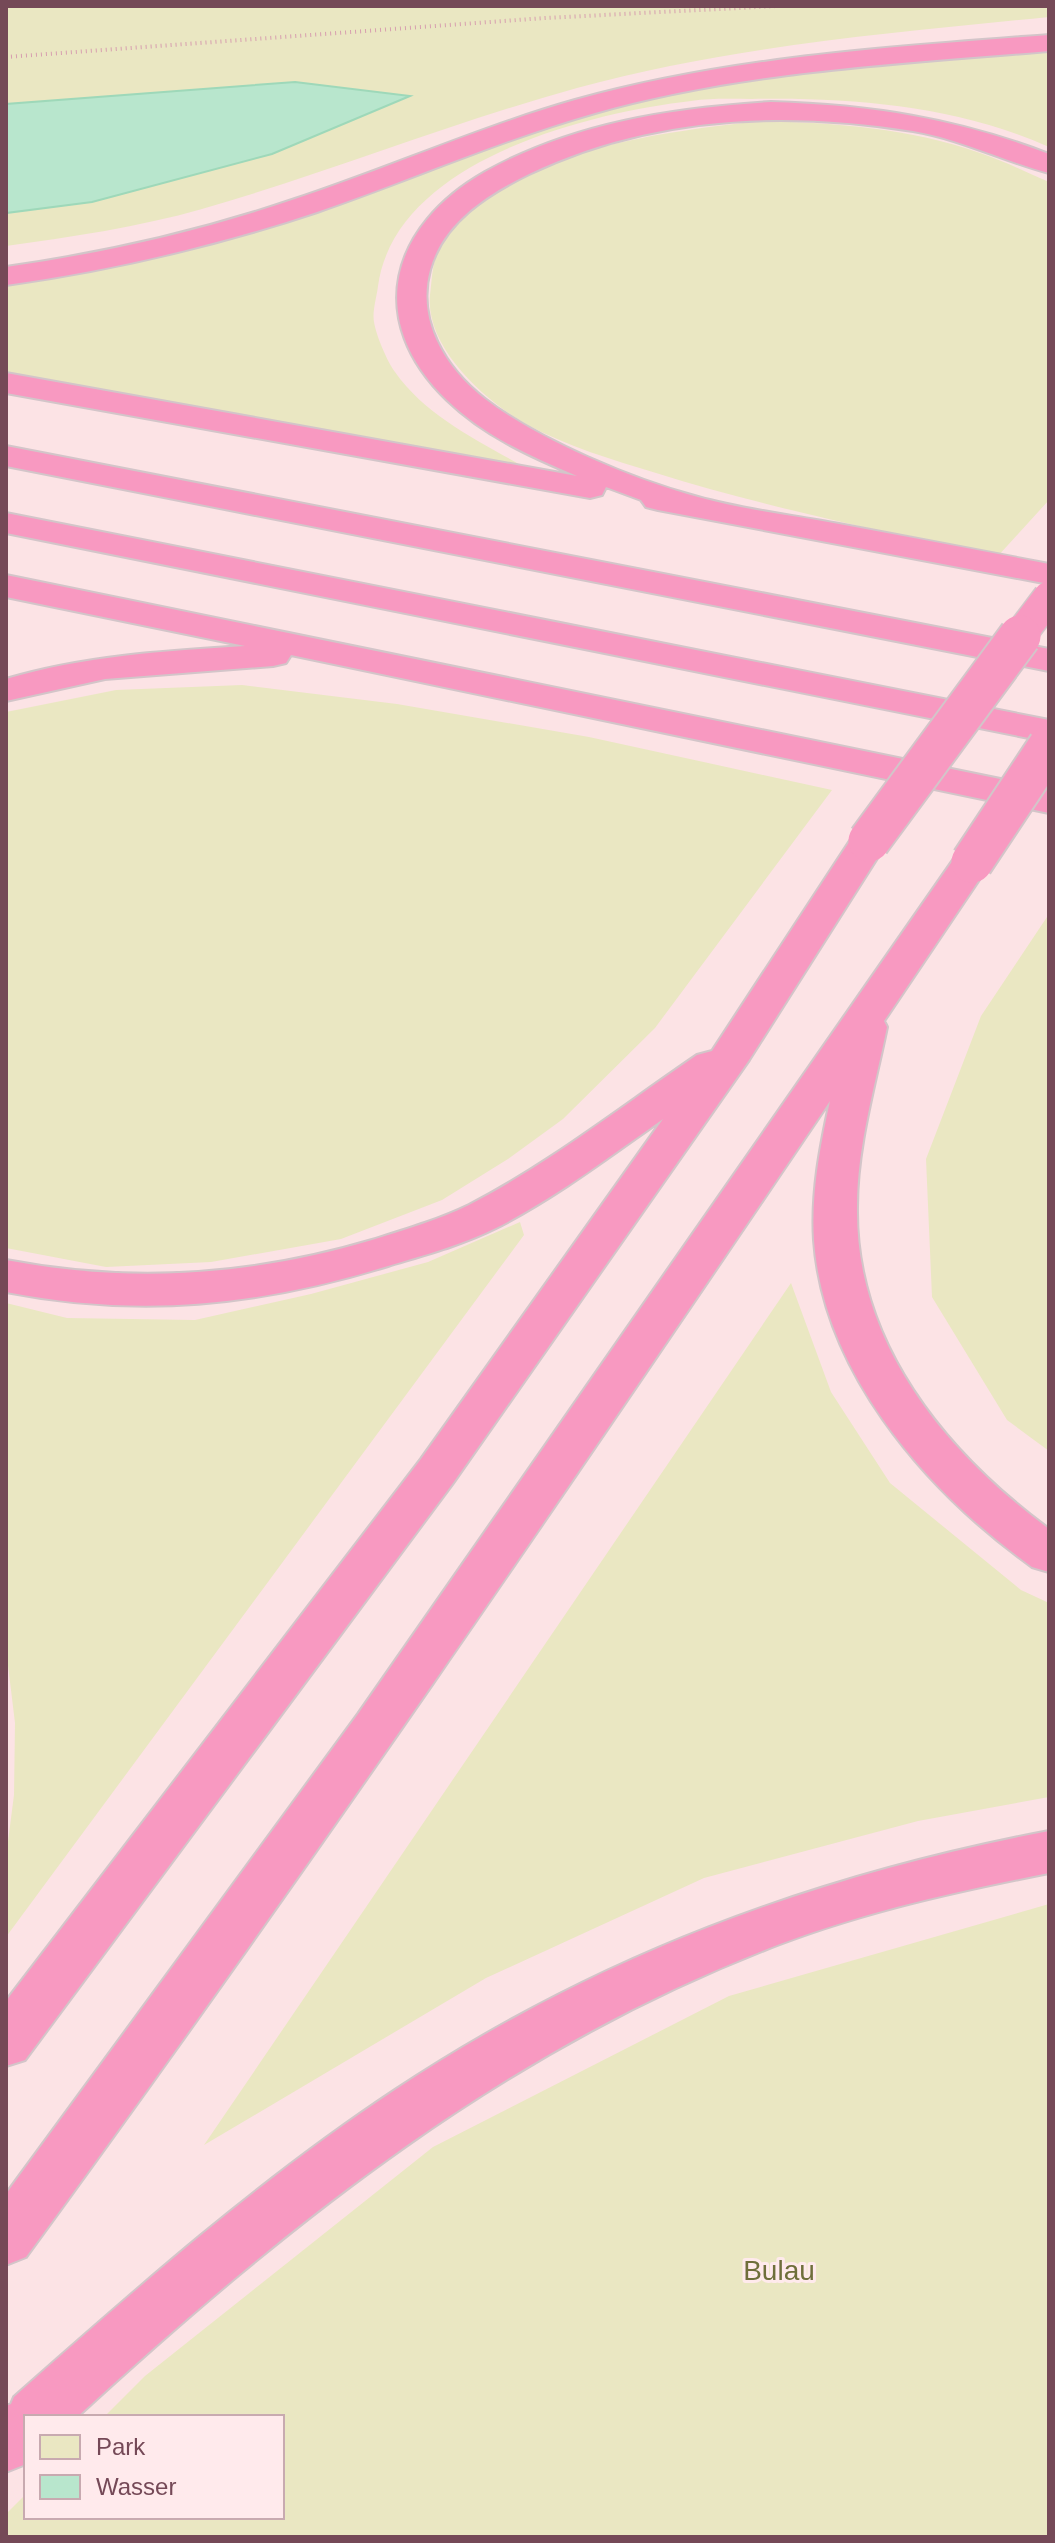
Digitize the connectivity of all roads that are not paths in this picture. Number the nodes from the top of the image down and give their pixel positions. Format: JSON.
{"nodes":[{"id":1,"x":1049,"y":43,"type":"edge"},
{"id":2,"x":1049,"y":164,"type":"edge"},
{"id":3,"x":6,"y":276,"type":"edge"},
{"id":4,"x":6,"y":383,"type":"edge"},
{"id":5,"x":6,"y":456,"type":"edge"},
{"id":6,"x":687,"y":505,"type":"junction"},
{"id":7,"x":6,"y":523,"type":"edge"},
{"id":8,"x":1049,"y":574,"type":"edge"},
{"id":9,"x":6,"y":586,"type":"edge"},
{"id":10,"x":1049,"y":597,"type":"edge"},
{"id":11,"x":328,"y":651,"type":"junction"},
{"id":12,"x":1049,"y":660,"type":"edge"},
{"id":13,"x":6,"y":690,"type":"edge"},
{"id":14,"x":1049,"y":731,"type":"edge"},
{"id":15,"x":1049,"y":746,"type":"edge"},
{"id":16,"x":1049,"y":801,"type":"edge"},
{"id":17,"x":871,"y":1009,"type":"junction"},
{"id":18,"x":734,"y":1050,"type":"junction"},
{"id":19,"x":6,"y":1276,"type":"edge"},
{"id":20,"x":1049,"y":1554,"type":"edge"},
{"id":21,"x":1049,"y":1852,"type":"edge"},
{"id":22,"x":6,"y":2043,"type":"edge"},
{"id":23,"x":6,"y":2239,"type":"edge"},
{"id":24,"x":37,"y":2415,"type":"edge"},
{"id":25,"x":24,"y":2428,"type":"edge"},
{"id":26,"x":6,"y":2444,"type":"edge"}],
"edges":[{"from":1,"to":3,"type":"highway"},
{"from":2,"to":6,"type":"highway"},
{"from":4,"to":6,"type":"highway"},
{"from":5,"to":12,"type":"highway"},
{"from":6,"to":8,"type":"highway"},
{"from":7,"to":14,"type":"highway"},
{"from":9,"to":11,"type":"highway"},
{"from":10,"to":18,"type":"highway","bridge":true},
{"from":11,"to":13,"type":"highway"},
{"from":11,"to":16,"type":"highway"},
{"from":15,"to":17,"type":"highway","bridge":true},
{"from":17,"to":20,"type":"highway"},
{"from":17,"to":23,"type":"highway"},
{"from":18,"to":19,"type":"highway"},
{"from":18,"to":22,"type":"highway"},
{"from":21,"to":24,"type":"highway"},
{"from":25,"to":26,"type":"highway"}]}
